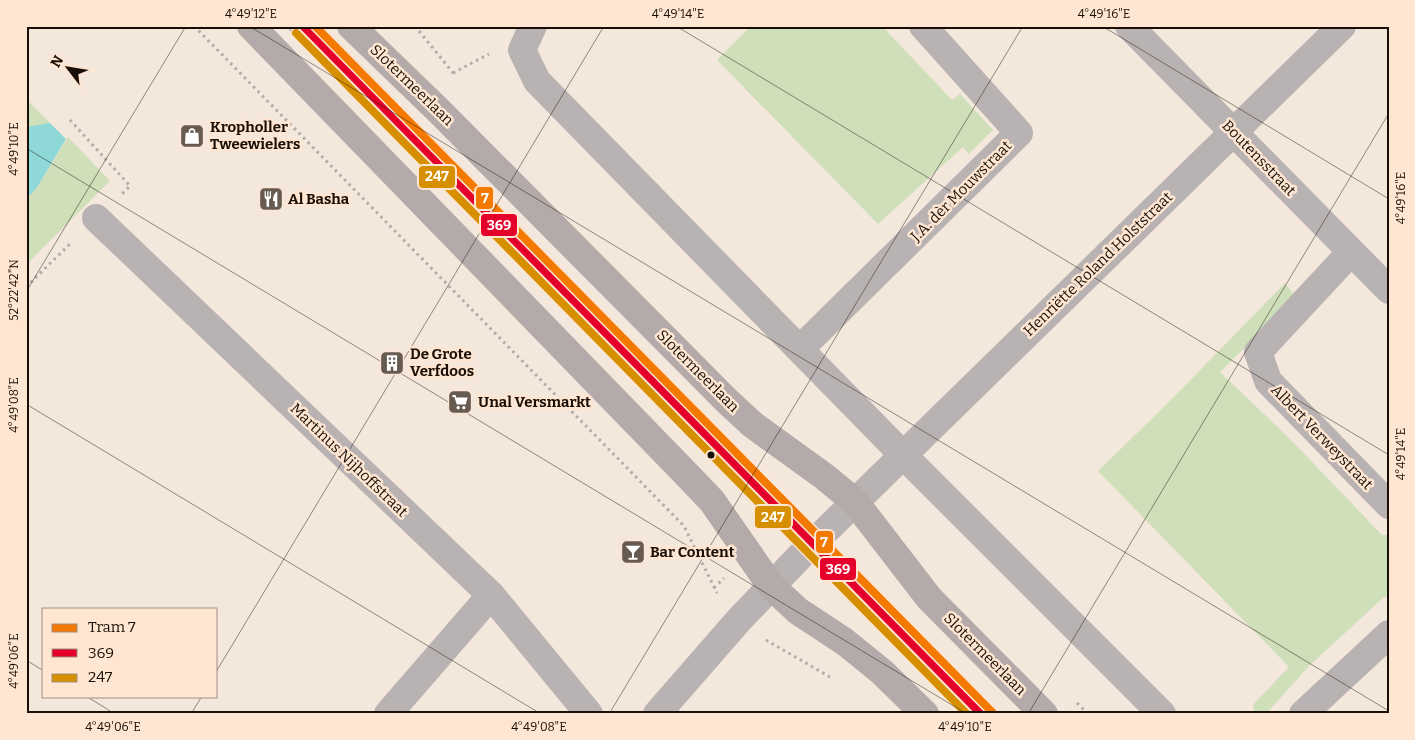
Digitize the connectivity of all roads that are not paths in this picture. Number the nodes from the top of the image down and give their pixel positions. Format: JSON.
{"nodes":[{"id":1,"x":252,"y":26,"type":"edge"},
{"id":2,"x":303,"y":26,"type":"edge"},
{"id":3,"x":351,"y":26,"type":"edge"},
{"id":4,"x":923,"y":26,"type":"edge"},
{"id":5,"x":1129,"y":26,"type":"edge"},
{"id":6,"x":1342,"y":26,"type":"edge"},
{"id":7,"x":528,"y":38,"type":"edge"},
{"id":8,"x":1233,"y":132,"type":"junction"},
{"id":9,"x":96,"y":218,"type":"dead end"},
{"id":10,"x":1351,"y":252,"type":"junction"},
{"id":11,"x":1389,"y":290,"type":"edge"},
{"id":12,"x":800,"y":349,"type":"junction"},
{"id":13,"x":903,"y":455,"type":"junction"},
{"id":14,"x":855,"y":502,"type":"junction"},
{"id":15,"x":1389,"y":505,"type":"edge"},
{"id":16,"x":813,"y":544,"type":"junction"},
{"id":17,"x":771,"y":586,"type":"junction"},
{"id":18,"x":491,"y":595,"type":"junction"},
{"id":19,"x":1389,"y":634,"type":"edge"},
{"id":20,"x":388,"y":714,"type":"edge"},
{"id":21,"x":589,"y":714,"type":"edge"},
{"id":22,"x":657,"y":714,"type":"edge"},
{"id":23,"x":925,"y":714,"type":"edge"},
{"id":24,"x":981,"y":714,"type":"edge"},
{"id":25,"x":1044,"y":714,"type":"edge"},
{"id":26,"x":1162,"y":714,"type":"edge"},
{"id":27,"x":1303,"y":714,"type":"edge"}],
"edges":[{"from":1,"to":17,"type":"main road"},
{"from":2,"to":16,"type":"street"},
{"from":3,"to":14,"type":"main road","name":"Slotermeerlaan"},
{"from":4,"to":12,"type":"street","name":"J.A. dèr Mouwstraat"},
{"from":5,"to":8,"type":"street","name":"Boutensstraat"},
{"from":6,"to":8,"type":"street","name":"Henriëtte Roland Holststraat"},
{"from":7,"to":12,"type":"street"},
{"from":8,"to":10,"type":"street","name":"Boutensstraat"},
{"from":8,"to":13,"type":"street","name":"Henriëtte Roland Holststraat"},
{"from":9,"to":18,"type":"street","name":"Martinus Nijhoffstraat"},
{"from":10,"to":11,"type":"street","name":"Boutensstraat"},
{"from":10,"to":15,"type":"street","name":"Albert Verweystraat"},
{"from":12,"to":13,"type":"street"},
{"from":13,"to":14,"type":"street","name":"Henriëtte Roland Holststraat"},
{"from":13,"to":26,"type":"street"},
{"from":14,"to":16,"type":"street","name":"Henriëtte Roland Holststraat"},
{"from":14,"to":25,"type":"main road","name":"Slotermeerlaan"},
{"from":16,"to":17,"type":"street","name":"Henriëtte Roland Holststraat"},
{"from":16,"to":24,"type":"street"},
{"from":17,"to":22,"type":"street","name":"Henriëtte Roland Holststraat"},
{"from":17,"to":23,"type":"main road"},
{"from":18,"to":20,"type":"street"},
{"from":18,"to":21,"type":"street","name":"Martinus Nijhoffstraat"},
{"from":19,"to":27,"type":"street"}]}
